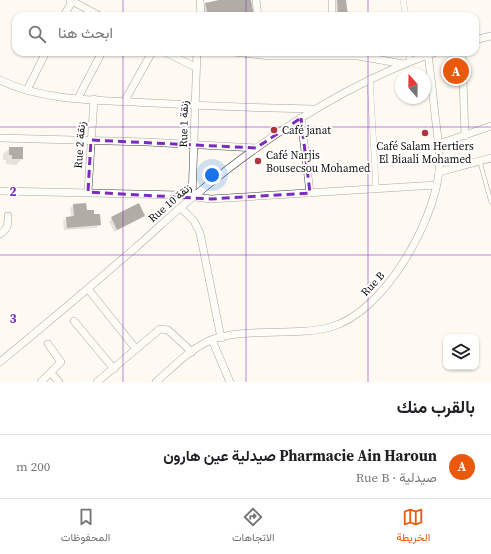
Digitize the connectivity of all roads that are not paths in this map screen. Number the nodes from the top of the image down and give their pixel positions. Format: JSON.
{"nodes":[{"id":1,"x":71,"y":0,"type":"edge"},
{"id":2,"x":200,"y":0,"type":"edge"},
{"id":3,"x":256,"y":0,"type":"edge"},
{"id":4,"x":332,"y":0,"type":"edge"},
{"id":5,"x":403,"y":0,"type":"edge"},
{"id":6,"x":66,"y":12,"type":"edge"},
{"id":7,"x":93,"y":12,"type":"edge"},
{"id":8,"x":200,"y":12,"type":"edge"},
{"id":9,"x":258,"y":12,"type":"edge"},
{"id":10,"x":332,"y":12,"type":"edge"},
{"id":11,"x":405,"y":12,"type":"edge"},
{"id":12,"x":491,"y":36,"type":"edge"},
{"id":13,"x":479,"y":39,"type":"edge"},
{"id":14,"x":44,"y":56,"type":"edge"},
{"id":15,"x":100,"y":56,"type":"edge"},
{"id":16,"x":150,"y":56,"type":"edge"},
{"id":17,"x":173,"y":56,"type":"edge"},
{"id":18,"x":196,"y":56,"type":"edge"},
{"id":19,"x":364,"y":56,"type":"edge"},
{"id":20,"x":408,"y":56,"type":"edge"},
{"id":21,"x":425,"y":56,"type":"edge"},
{"id":22,"x":428,"y":56,"type":"edge"},
{"id":23,"x":462,"y":56,"type":"edge"},
{"id":24,"x":407,"y":63,"type":"junction"},
{"id":25,"x":195,"y":67,"type":"junction"},
{"id":26,"x":370,"y":79,"type":"junction"},
{"id":27,"x":0,"y":80,"type":"edge"},
{"id":28,"x":27,"y":90,"type":"junction"},
{"id":29,"x":78,"y":98,"type":"junction"},
{"id":30,"x":94,"y":99,"type":"junction"},
{"id":31,"x":124,"y":102,"type":"junction"},
{"id":32,"x":196,"y":106,"type":"junction"},
{"id":33,"x":314,"y":109,"type":"junction"},
{"id":34,"x":302,"y":118,"type":"junction"},
{"id":35,"x":491,"y":126,"type":"edge"},
{"id":36,"x":465,"y":136,"type":"junction"},
{"id":37,"x":2,"y":137,"type":"edge"},
{"id":38,"x":92,"y":140,"type":"junction"},
{"id":39,"x":195,"y":144,"type":"junction"},
{"id":40,"x":439,"y":144,"type":"junction"},
{"id":41,"x":256,"y":148,"type":"junction"},
{"id":42,"x":491,"y":158,"type":"edge"},
{"id":43,"x":480,"y":162,"type":"junction"},
{"id":44,"x":439,"y":172,"type":"junction"},
{"id":45,"x":436,"y":185,"type":"junction"},
{"id":46,"x":376,"y":188,"type":"junction"},
{"id":47,"x":0,"y":191,"type":"edge"},
{"id":48,"x":88,"y":192,"type":"junction"},
{"id":49,"x":310,"y":193,"type":"junction"},
{"id":50,"x":192,"y":197,"type":"junction"},
{"id":51,"x":491,"y":202,"type":"edge"},
{"id":52,"x":181,"y":208,"type":"junction"},
{"id":53,"x":8,"y":216,"type":"dead end"},
{"id":54,"x":0,"y":234,"type":"edge"},
{"id":55,"x":88,"y":289,"type":"junction"},
{"id":56,"x":74,"y":321,"type":"dead end"},
{"id":57,"x":221,"y":338,"type":"junction"},
{"id":58,"x":212,"y":340,"type":"junction"},
{"id":59,"x":48,"y":344,"type":"dead end"},
{"id":60,"x":136,"y":349,"type":"junction"},
{"id":61,"x":192,"y":352,"type":"junction"},
{"id":62,"x":0,"y":362,"type":"edge"},
{"id":63,"x":114,"y":369,"type":"junction"},
{"id":64,"x":52,"y":374,"type":"junction"},
{"id":65,"x":41,"y":382,"type":"edge"},
{"id":66,"x":59,"y":382,"type":"edge"},
{"id":67,"x":97,"y":382,"type":"edge"},
{"id":68,"x":156,"y":382,"type":"edge"},
{"id":69,"x":230,"y":382,"type":"edge"}],
"edges":[{"from":1,"to":6,"type":"street"},
{"from":1,"to":7,"type":"street"},
{"from":2,"to":8,"type":"street"},
{"from":3,"to":9,"type":"street"},
{"from":4,"to":10,"type":"street"},
{"from":5,"to":11,"type":"street"},
{"from":12,"to":13,"type":"street"},
{"from":14,"to":28,"type":"street"},
{"from":15,"to":29,"type":"street"},
{"from":16,"to":31,"type":"street"},
{"from":17,"to":25,"type":"street"},
{"from":18,"to":25,"type":"street","name":"Rue 1 زنقة"},
{"from":19,"to":24,"type":"street"},
{"from":20,"to":24,"type":"street"},
{"from":21,"to":24,"type":"street","name":"Rue 10 زنقة"},
{"from":22,"to":40,"type":"street","name":"Rue B"},
{"from":23,"to":36,"type":"street"},
{"from":24,"to":26,"type":"street","name":"Rue 10 زنقة"},
{"from":25,"to":32,"type":"street","name":"Rue 1 زنقة"},
{"from":26,"to":33,"type":"street","name":"Rue 10 زنقة"},
{"from":26,"to":46,"type":"street"},
{"from":27,"to":28,"type":"street"},
{"from":28,"to":29,"type":"street"},
{"from":29,"to":30,"type":"street"},
{"from":30,"to":31,"type":"street"},
{"from":30,"to":38,"type":"street","name":"Rue 2 زنقة"},
{"from":31,"to":32,"type":"street"},
{"from":32,"to":33,"type":"street"},
{"from":32,"to":39,"type":"street","name":"Rue 1 زنقة"},
{"from":33,"to":34,"type":"street","name":"Rue 10 زنقة"},
{"from":34,"to":41,"type":"street","name":"Rue 10 زنقة"},
{"from":34,"to":49,"type":"street"},
{"from":35,"to":36,"type":"street"},
{"from":36,"to":40,"type":"street"},
{"from":37,"to":38,"type":"street"},
{"from":38,"to":39,"type":"street"},
{"from":38,"to":48,"type":"street","name":"Rue 2 زنقة"},
{"from":39,"to":41,"type":"street"},
{"from":39,"to":50,"type":"street","name":"Rue 1 زنقة"},
{"from":40,"to":44,"type":"street","name":"Rue B"},
{"from":41,"to":50,"type":"street","name":"Rue 10 زنقة"},
{"from":42,"to":43,"type":"street"},
{"from":43,"to":44,"type":"street"},
{"from":43,"to":51,"type":"lane"},
{"from":44,"to":45,"type":"street","name":"Rue B"},
{"from":45,"to":46,"type":"street"},
{"from":45,"to":57,"type":"street","name":"Rue B"},
{"from":46,"to":49,"type":"street"},
{"from":47,"to":48,"type":"street"},
{"from":48,"to":50,"type":"street"},
{"from":49,"to":50,"type":"street"},
{"from":50,"to":52,"type":"street","name":"Rue 10 زنقة"},
{"from":52,"to":55,"type":"street","name":"Rue 10 زنقة"},
{"from":52,"to":57,"type":"street"},
{"from":53,"to":54,"type":"street"},
{"from":55,"to":60,"type":"street"},
{"from":55,"to":62,"type":"street","name":"Rue 10 زنقة"},
{"from":56,"to":63,"type":"street"},
{"from":57,"to":58,"type":"street","name":"Rue B"},
{"from":58,"to":61,"type":"street","name":"Rue B"},
{"from":58,"to":69,"type":"street"},
{"from":59,"to":64,"type":"street"},
{"from":60,"to":61,"type":"street"},
{"from":60,"to":63,"type":"street"},
{"from":61,"to":68,"type":"street","name":"Rue B"},
{"from":63,"to":67,"type":"street"},
{"from":64,"to":65,"type":"street"},
{"from":64,"to":66,"type":"street"}]}
